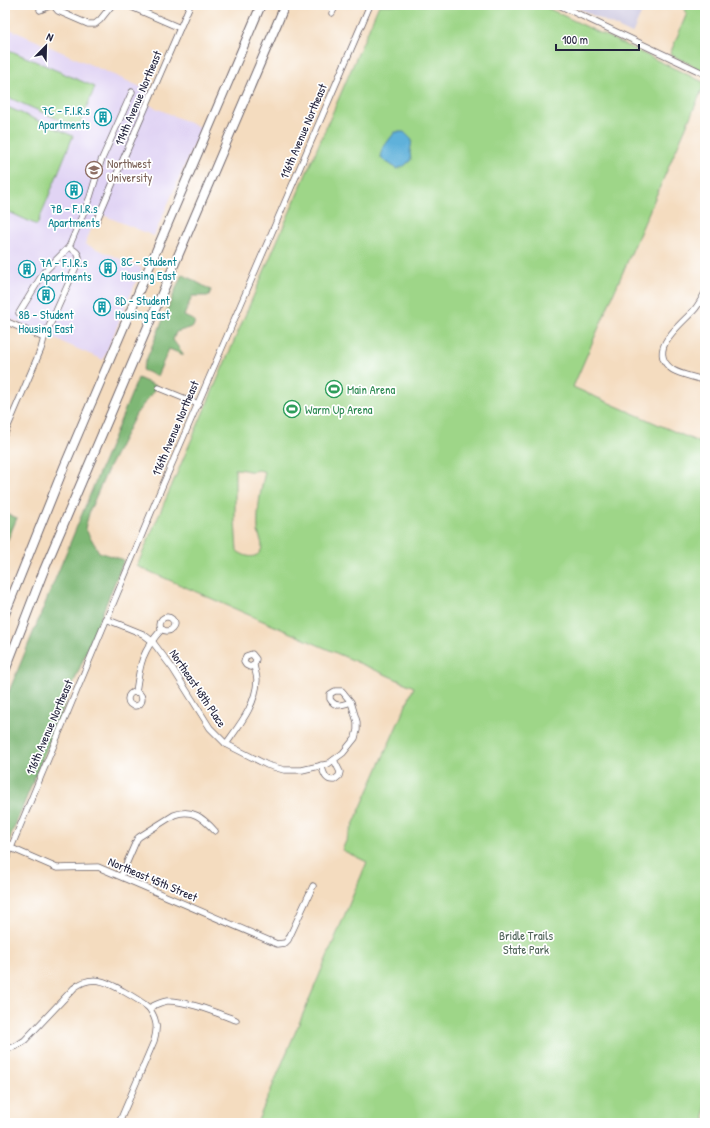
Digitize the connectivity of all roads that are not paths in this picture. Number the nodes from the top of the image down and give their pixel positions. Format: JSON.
{"nodes":[{"id":1,"x":53,"y":5,"type":"edge"},
{"id":2,"x":112,"y":5,"type":"edge"},
{"id":3,"x":127,"y":5,"type":"edge"},
{"id":4,"x":190,"y":5,"type":"edge"},
{"id":5,"x":261,"y":5,"type":"edge"},
{"id":6,"x":285,"y":5,"type":"edge"},
{"id":7,"x":336,"y":5,"type":"edge"},
{"id":8,"x":370,"y":5,"type":"edge"},
{"id":9,"x":558,"y":5,"type":"edge"},
{"id":10,"x":40,"y":10,"type":"dead end"},
{"id":11,"x":332,"y":13,"type":"dead end"},
{"id":12,"x":180,"y":28,"type":"junction"},
{"id":13,"x":705,"y":74,"type":"edge"},
{"id":14,"x":132,"y":92,"type":"dead end"},
{"id":15,"x":96,"y":222,"type":"dead end"},
{"id":16,"x":69,"y":247,"type":"junction"},
{"id":17,"x":705,"y":293,"type":"edge"},
{"id":18,"x":19,"y":313,"type":"dead end"},
{"id":19,"x":5,"y":321,"type":"edge"},
{"id":20,"x":44,"y":338,"type":"junction"},
{"id":21,"x":705,"y":381,"type":"edge"},
{"id":22,"x":159,"y":388,"type":"dead end"},
{"id":23,"x":198,"y":404,"type":"junction"},
{"id":24,"x":5,"y":433,"type":"edge"},
{"id":25,"x":5,"y":614,"type":"edge"},
{"id":26,"x":106,"y":619,"type":"junction"},
{"id":27,"x":162,"y":629,"type":"dead end"},
{"id":28,"x":152,"y":641,"type":"junction"},
{"id":29,"x":254,"y":665,"type":"dead end"},
{"id":30,"x":5,"y":670,"type":"edge"},
{"id":31,"x":136,"y":692,"type":"dead end"},
{"id":32,"x":350,"y":702,"type":"dead end"},
{"id":33,"x":226,"y":744,"type":"junction"},
{"id":34,"x":334,"y":760,"type":"junction"},
{"id":35,"x":321,"y":765,"type":"junction"},
{"id":36,"x":215,"y":831,"type":"dead end"},
{"id":37,"x":11,"y":848,"type":"junction"},
{"id":38,"x":5,"y":862,"type":"edge"},
{"id":39,"x":121,"y":876,"type":"junction"},
{"id":40,"x":313,"y":886,"type":"dead end"},
{"id":41,"x":149,"y":1008,"type":"junction"},
{"id":42,"x":236,"y":1020,"type":"dead end"},
{"id":43,"x":5,"y":1050,"type":"edge"},
{"id":44,"x":119,"y":1123,"type":"edge"}],
"edges":[{"from":1,"to":2,"type":"street"},
{"from":1,"to":10,"type":"street"},
{"from":3,"to":12,"type":"street"},
{"from":4,"to":12,"type":"street","name":"114th Avenue Northeast"},
{"from":5,"to":25,"type":"highway"},
{"from":6,"to":30,"type":"highway"},
{"from":7,"to":11,"type":"street"},
{"from":8,"to":23,"type":"street","name":"116th Avenue Northeast"},
{"from":9,"to":13,"type":"street"},
{"from":12,"to":15,"type":"street","name":"114th Avenue Northeast"},
{"from":14,"to":16,"type":"street"},
{"from":16,"to":18,"type":"street"},
{"from":16,"to":20,"type":"street"},
{"from":17,"to":21,"type":"street"},
{"from":19,"to":20,"type":"street"},
{"from":20,"to":24,"type":"street"},
{"from":22,"to":23,"type":"street"},
{"from":23,"to":26,"type":"street","name":"116th Avenue Northeast"},
{"from":26,"to":28,"type":"street","name":"Northeast 48th Place"},
{"from":26,"to":37,"type":"street","name":"116th Avenue Northeast"},
{"from":27,"to":28,"type":"street"},
{"from":28,"to":31,"type":"street"},
{"from":28,"to":33,"type":"street","name":"Northeast 48th Place"},
{"from":29,"to":33,"type":"street"},
{"from":32,"to":34,"type":"street"},
{"from":33,"to":35,"type":"street","name":"Northeast 48th Place"},
{"from":34,"to":35,"type":"street","name":"Northeast 48th Place"},
{"from":34,"to":35,"type":"street"},
{"from":36,"to":39,"type":"street"},
{"from":37,"to":38,"type":"street","name":"116th Avenue Northeast"},
{"from":37,"to":39,"type":"street","name":"Northeast 45th Street"},
{"from":39,"to":40,"type":"street","name":"Northeast 45th Street"},
{"from":41,"to":42,"type":"street"},
{"from":41,"to":43,"type":"street"},
{"from":41,"to":44,"type":"street"}]}
